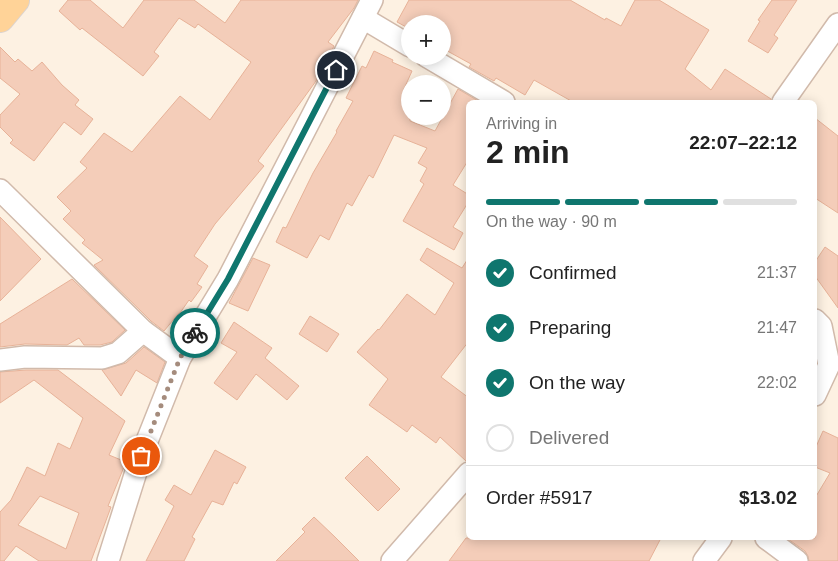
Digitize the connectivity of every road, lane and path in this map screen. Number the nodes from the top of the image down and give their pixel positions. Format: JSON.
{"nodes":[{"id":1,"x":15,"y":0,"type":"edge"},
{"id":2,"x":367,"y":9,"type":"edge"},
{"id":3,"x":0,"y":18,"type":"edge"},
{"id":4,"x":838,"y":24,"type":"edge"},
{"id":5,"x":401,"y":38,"type":"edge"},
{"id":6,"x":441,"y":65,"type":"edge"},
{"id":7,"x":501,"y":100,"type":"edge"},
{"id":8,"x":784,"y":100,"type":"edge"},
{"id":9,"x":0,"y":190,"type":"edge"},
{"id":10,"x":825,"y":326,"type":"edge"},
{"id":11,"x":143,"y":331,"type":"junction"},
{"id":12,"x":180,"y":358,"type":"junction"},
{"id":13,"x":0,"y":360,"type":"edge"},
{"id":14,"x":817,"y":391,"type":"edge"},
{"id":15,"x":466,"y":475,"type":"edge"},
{"id":16,"x":720,"y":540,"type":"edge"},
{"id":17,"x":769,"y":540,"type":"edge"},
{"id":18,"x":108,"y":561,"type":"edge"},
{"id":19,"x":392,"y":561,"type":"edge"},
{"id":20,"x":704,"y":561,"type":"edge"},
{"id":21,"x":797,"y":561,"type":"edge"}],
"edges":[{"from":1,"to":3,"type":"main road"},
{"from":2,"to":5,"type":"street"},
{"from":2,"to":12,"type":"street"},
{"from":4,"to":8,"type":"street"},
{"from":6,"to":7,"type":"street"},
{"from":9,"to":11,"type":"street"},
{"from":10,"to":14,"type":"street"},
{"from":11,"to":12,"type":"street"},
{"from":11,"to":13,"type":"street"},
{"from":12,"to":18,"type":"street"},
{"from":15,"to":19,"type":"street"},
{"from":16,"to":20,"type":"street"},
{"from":17,"to":21,"type":"street"}]}
